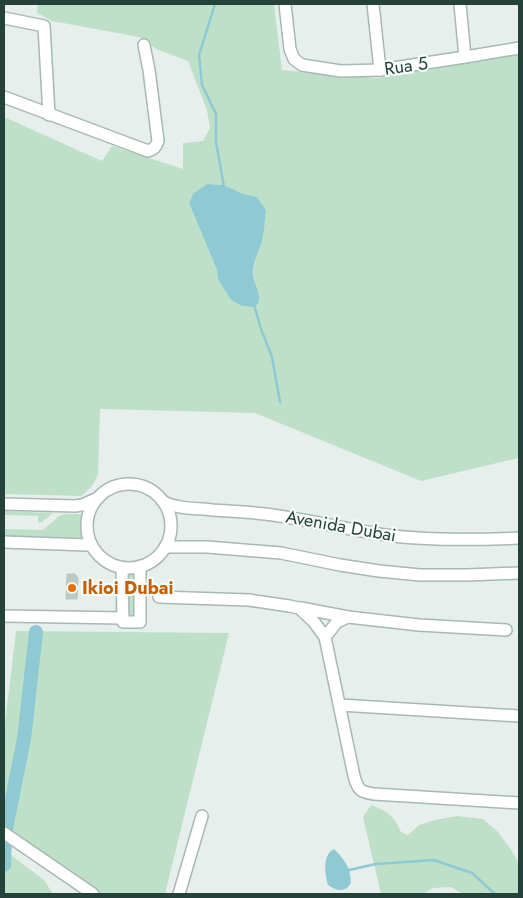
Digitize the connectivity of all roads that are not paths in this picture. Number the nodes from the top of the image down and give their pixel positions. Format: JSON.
{"nodes":[{"id":1,"x":285,"y":4,"type":"edge"},
{"id":2,"x":373,"y":4,"type":"edge"},
{"id":3,"x":460,"y":4,"type":"edge"},
{"id":4,"x":4,"y":18,"type":"edge"},
{"id":5,"x":144,"y":45,"type":"dead end"},
{"id":6,"x":519,"y":48,"type":"edge"},
{"id":7,"x":465,"y":57,"type":"junction"},
{"id":8,"x":380,"y":70,"type":"junction"},
{"id":9,"x":4,"y":97,"type":"edge"},
{"id":10,"x":49,"y":114,"type":"junction"},
{"id":11,"x":98,"y":498,"type":"junction"},
{"id":12,"x":163,"y":502,"type":"junction"},
{"id":13,"x":4,"y":504,"type":"edge"},
{"id":14,"x":519,"y":538,"type":"edge"},
{"id":15,"x":4,"y":542,"type":"edge"},
{"id":16,"x":92,"y":544,"type":"junction"},
{"id":17,"x":165,"y":547,"type":"junction"},
{"id":18,"x":140,"y":566,"type":"junction"},
{"id":19,"x":122,"y":568,"type":"junction"},
{"id":20,"x":519,"y":573,"type":"edge"},
{"id":21,"x":159,"y":597,"type":"dead end"},
{"id":22,"x":299,"y":608,"type":"junction"},
{"id":23,"x":4,"y":616,"type":"edge"},
{"id":24,"x":348,"y":617,"type":"junction"},
{"id":25,"x":123,"y":618,"type":"junction"},
{"id":26,"x":506,"y":630,"type":"dead end"},
{"id":27,"x":325,"y":637,"type":"junction"},
{"id":28,"x":340,"y":705,"type":"junction"},
{"id":29,"x":519,"y":716,"type":"edge"},
{"id":30,"x":519,"y":803,"type":"edge"},
{"id":31,"x":202,"y":816,"type":"dead end"},
{"id":32,"x":7,"y":835,"type":"edge"},
{"id":33,"x":93,"y":894,"type":"edge"},
{"id":34,"x":179,"y":894,"type":"edge"}],
"edges":[{"from":1,"to":8,"type":"street","name":"Rua 5"},
{"from":2,"to":8,"type":"street"},
{"from":3,"to":7,"type":"street"},
{"from":4,"to":10,"type":"street"},
{"from":5,"to":10,"type":"street"},
{"from":6,"to":7,"type":"street","name":"Rua 5"},
{"from":7,"to":8,"type":"street","name":"Rua 5"},
{"from":9,"to":10,"type":"street"},
{"from":11,"to":12,"type":"street","name":"Avenida Dubai"},
{"from":11,"to":13,"type":"street","name":"Avenida Dubai"},
{"from":11,"to":16,"type":"street"},
{"from":12,"to":14,"type":"street","name":"Avenida Dubai"},
{"from":12,"to":17,"type":"street"},
{"from":15,"to":16,"type":"street"},
{"from":16,"to":19,"type":"street"},
{"from":17,"to":18,"type":"street"},
{"from":17,"to":20,"type":"street","name":"Avenida Dubai"},
{"from":18,"to":19,"type":"street"},
{"from":18,"to":25,"type":"street"},
{"from":19,"to":25,"type":"street"},
{"from":21,"to":22,"type":"street"},
{"from":22,"to":24,"type":"street"},
{"from":22,"to":27,"type":"street"},
{"from":23,"to":25,"type":"street"},
{"from":24,"to":26,"type":"street"},
{"from":24,"to":27,"type":"street"},
{"from":27,"to":28,"type":"street"},
{"from":28,"to":29,"type":"street"},
{"from":28,"to":30,"type":"street"},
{"from":31,"to":34,"type":"street"},
{"from":32,"to":33,"type":"street"}]}
